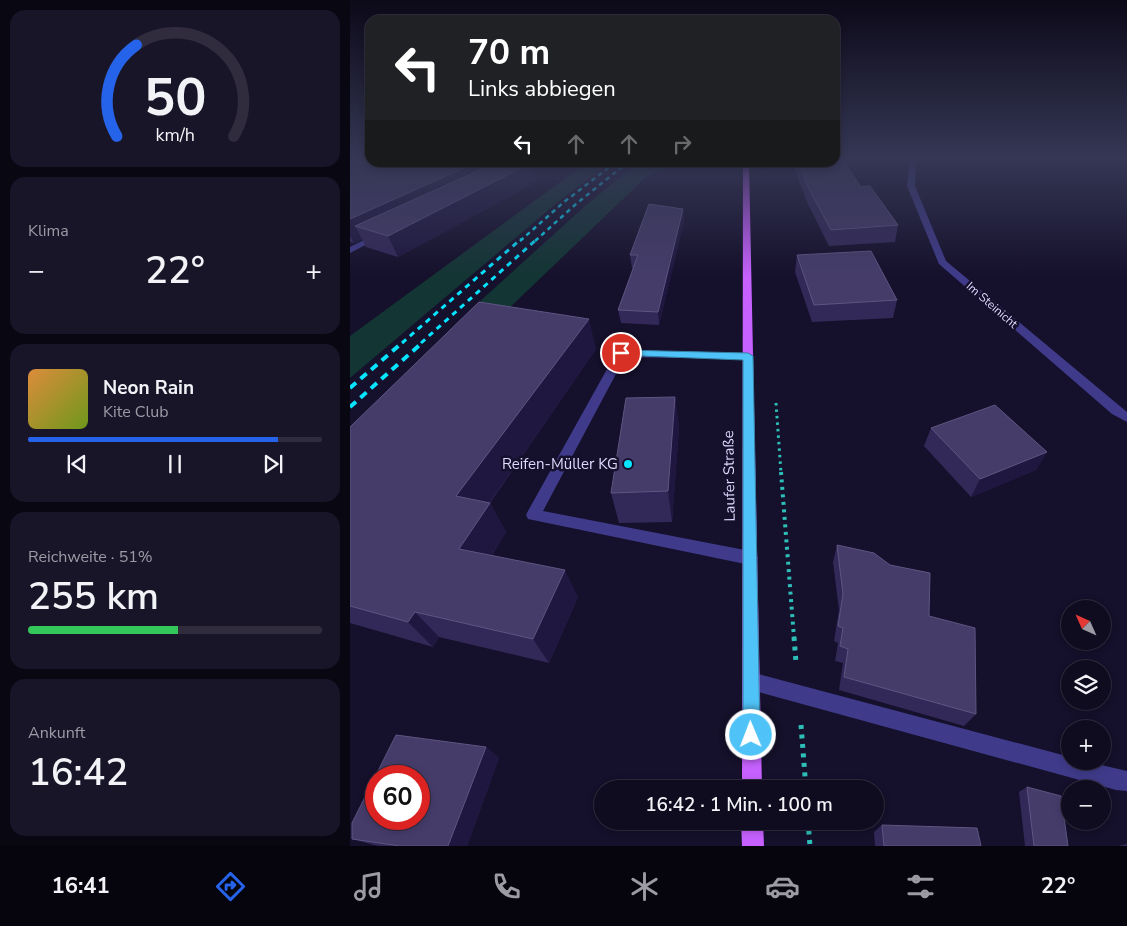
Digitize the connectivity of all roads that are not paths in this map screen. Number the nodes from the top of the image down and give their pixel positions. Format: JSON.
{"nodes":[{"id":1,"x":746,"y":198,"type":"edge"},
{"id":2,"x":916,"y":198,"type":"edge"},
{"id":3,"x":385,"y":233,"type":"edge"},
{"id":4,"x":350,"y":250,"type":"edge"},
{"id":5,"x":748,"y":356,"type":"junction"},
{"id":6,"x":1127,"y":418,"type":"edge"},
{"id":7,"x":750,"y":558,"type":"junction"},
{"id":8,"x":751,"y":681,"type":"junction"},
{"id":9,"x":752,"y":780,"type":"edge"},
{"id":10,"x":1127,"y":781,"type":"edge"},
{"id":11,"x":752,"y":830,"type":"edge"},
{"id":12,"x":753,"y":846,"type":"edge"}],
"edges":[{"from":1,"to":5,"type":"main road","name":"Laufer Straße"},
{"from":2,"to":6,"type":"street","name":"Im Steinicht"},
{"from":3,"to":4,"type":"street"},
{"from":5,"to":7,"type":"main road","name":"Laufer Straße"},
{"from":5,"to":7,"type":"street"},
{"from":7,"to":8,"type":"main road","name":"Laufer Straße"},
{"from":8,"to":9,"type":"main road","name":"Laufer Straße"},
{"from":8,"to":10,"type":"street"},
{"from":11,"to":12,"type":"main road"}]}
